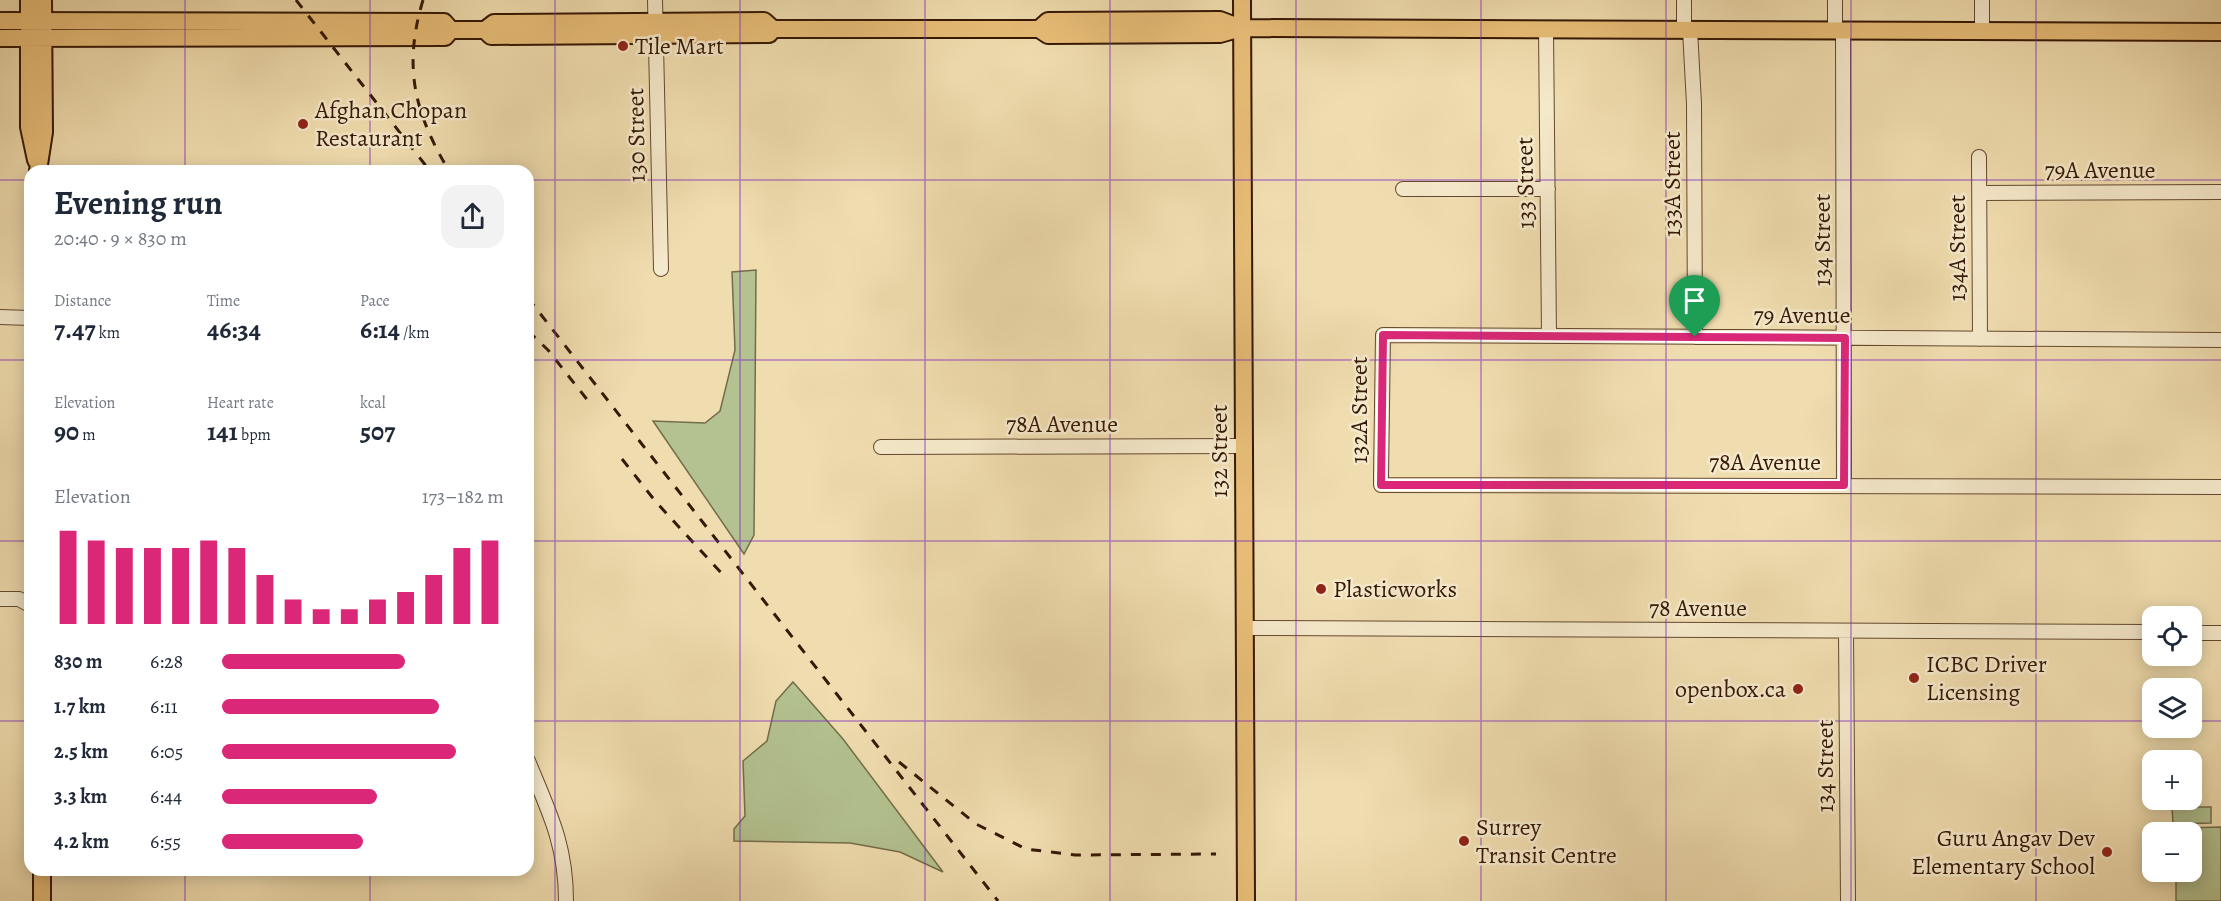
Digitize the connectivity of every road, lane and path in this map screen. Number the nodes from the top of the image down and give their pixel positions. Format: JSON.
{"nodes":[{"id":1,"x":29,"y":0,"type":"edge"},
{"id":2,"x":44,"y":0,"type":"edge"},
{"id":3,"x":655,"y":0,"type":"edge"},
{"id":4,"x":1242,"y":0,"type":"edge"},
{"id":5,"x":1684,"y":0,"type":"edge"},
{"id":6,"x":1835,"y":0,"type":"edge"},
{"id":7,"x":1982,"y":0,"type":"edge"},
{"id":8,"x":0,"y":21,"type":"edge"},
{"id":9,"x":237,"y":22,"type":"junction"},
{"id":10,"x":656,"y":28,"type":"junction"},
{"id":11,"x":1241,"y":28,"type":"junction"},
{"id":12,"x":37,"y":30,"type":"junction"},
{"id":13,"x":451,"y":30,"type":"junction"},
{"id":14,"x":1546,"y":30,"type":"junction"},
{"id":15,"x":1687,"y":30,"type":"junction"},
{"id":16,"x":1839,"y":31,"type":"junction"},
{"id":17,"x":1982,"y":31,"type":"junction"},
{"id":18,"x":2221,"y":32,"type":"edge"},
{"id":19,"x":0,"y":38,"type":"edge"},
{"id":20,"x":202,"y":38,"type":"junction"},
{"id":21,"x":1979,"y":157,"type":"dead end"},
{"id":22,"x":39,"y":165,"type":"edge"},
{"id":23,"x":1403,"y":189,"type":"dead end"},
{"id":24,"x":1548,"y":189,"type":"junction"},
{"id":25,"x":2221,"y":192,"type":"edge"},
{"id":26,"x":1980,"y":193,"type":"junction"},
{"id":27,"x":662,"y":269,"type":"dead end"},
{"id":28,"x":0,"y":317,"type":"edge"},
{"id":29,"x":24,"y":318,"type":"edge"},
{"id":30,"x":1383,"y":335,"type":"joint"},
{"id":31,"x":1549,"y":336,"type":"junction"},
{"id":32,"x":1695,"y":337,"type":"junction"},
{"id":33,"x":1845,"y":338,"type":"junction"},
{"id":34,"x":1980,"y":339,"type":"junction"},
{"id":35,"x":2221,"y":340,"type":"edge"},
{"id":36,"x":1243,"y":446,"type":"junction"},
{"id":37,"x":881,"y":447,"type":"dead end"},
{"id":38,"x":1381,"y":485,"type":"joint"},
{"id":39,"x":1844,"y":485,"type":"junction"},
{"id":40,"x":2221,"y":488,"type":"edge"},
{"id":41,"x":0,"y":599,"type":"edge"},
{"id":42,"x":24,"y":602,"type":"edge"},
{"id":43,"x":1244,"y":628,"type":"junction"},
{"id":44,"x":1846,"y":631,"type":"junction"},
{"id":45,"x":2142,"y":632,"type":"edge"},
{"id":46,"x":2202,"y":633,"type":"edge"},
{"id":47,"x":2221,"y":633,"type":"edge"},
{"id":48,"x":534,"y":776,"type":"edge"},
{"id":49,"x":42,"y":876,"type":"edge"},
{"id":50,"x":42,"y":901,"type":"edge"},
{"id":51,"x":566,"y":901,"type":"edge"},
{"id":52,"x":1246,"y":901,"type":"edge"},
{"id":53,"x":1848,"y":901,"type":"edge"}],
"edges":[{"from":1,"to":12,"type":"main road"},
{"from":2,"to":12,"type":"main road"},
{"from":3,"to":10,"type":"street","name":"130 Street"},
{"from":4,"to":11,"type":"main road","name":"132 Street"},
{"from":5,"to":15,"type":"street","name":"133A Street"},
{"from":6,"to":16,"type":"street","name":"134 Street"},
{"from":7,"to":17,"type":"street"},
{"from":8,"to":12,"type":"main road"},
{"from":9,"to":12,"type":"main road"},
{"from":9,"to":13,"type":"main road"},
{"from":9,"to":20,"type":"main road"},
{"from":10,"to":11,"type":"main road"},
{"from":10,"to":13,"type":"main road"},
{"from":10,"to":27,"type":"street","name":"130 Street"},
{"from":11,"to":14,"type":"main road"},
{"from":11,"to":36,"type":"main road","name":"132 Street"},
{"from":12,"to":19,"type":"main road"},
{"from":12,"to":20,"type":"main road"},
{"from":12,"to":22,"type":"main road"},
{"from":13,"to":20,"type":"main road"},
{"from":14,"to":15,"type":"main road"},
{"from":14,"to":24,"type":"street","name":"133 Street"},
{"from":15,"to":16,"type":"main road"},
{"from":15,"to":32,"type":"street","name":"133A Street"},
{"from":16,"to":17,"type":"main road"},
{"from":16,"to":33,"type":"street","name":"134 Street"},
{"from":17,"to":18,"type":"main road"},
{"from":21,"to":26,"type":"street","name":"134A Street"},
{"from":23,"to":24,"type":"street"},
{"from":24,"to":31,"type":"street","name":"133 Street"},
{"from":25,"to":26,"type":"street","name":"79A Avenue"},
{"from":26,"to":34,"type":"street","name":"134A Street"},
{"from":28,"to":29,"type":"street"},
{"from":30,"to":31,"type":"street","name":"79 Avenue"},
{"from":30,"to":38,"type":"street","name":"132A Street"},
{"from":31,"to":32,"type":"street","name":"79 Avenue"},
{"from":32,"to":33,"type":"street","name":"79 Avenue"},
{"from":33,"to":34,"type":"street","name":"79 Avenue"},
{"from":33,"to":39,"type":"street","name":"134 Street"},
{"from":34,"to":35,"type":"street","name":"79 Avenue"},
{"from":36,"to":37,"type":"street","name":"78A Avenue"},
{"from":36,"to":43,"type":"main road","name":"132 Street"},
{"from":38,"to":39,"type":"street","name":"78A Avenue"},
{"from":39,"to":40,"type":"street","name":"78A Avenue"},
{"from":41,"to":42,"type":"street"},
{"from":43,"to":44,"type":"street","name":"78 Avenue"},
{"from":43,"to":52,"type":"main road","name":"132 Street"},
{"from":44,"to":45,"type":"street","name":"78 Avenue"},
{"from":44,"to":53,"type":"street","name":"134 Street"},
{"from":46,"to":47,"type":"street"},
{"from":48,"to":51,"type":"street"},
{"from":49,"to":50,"type":"main road"}]}
